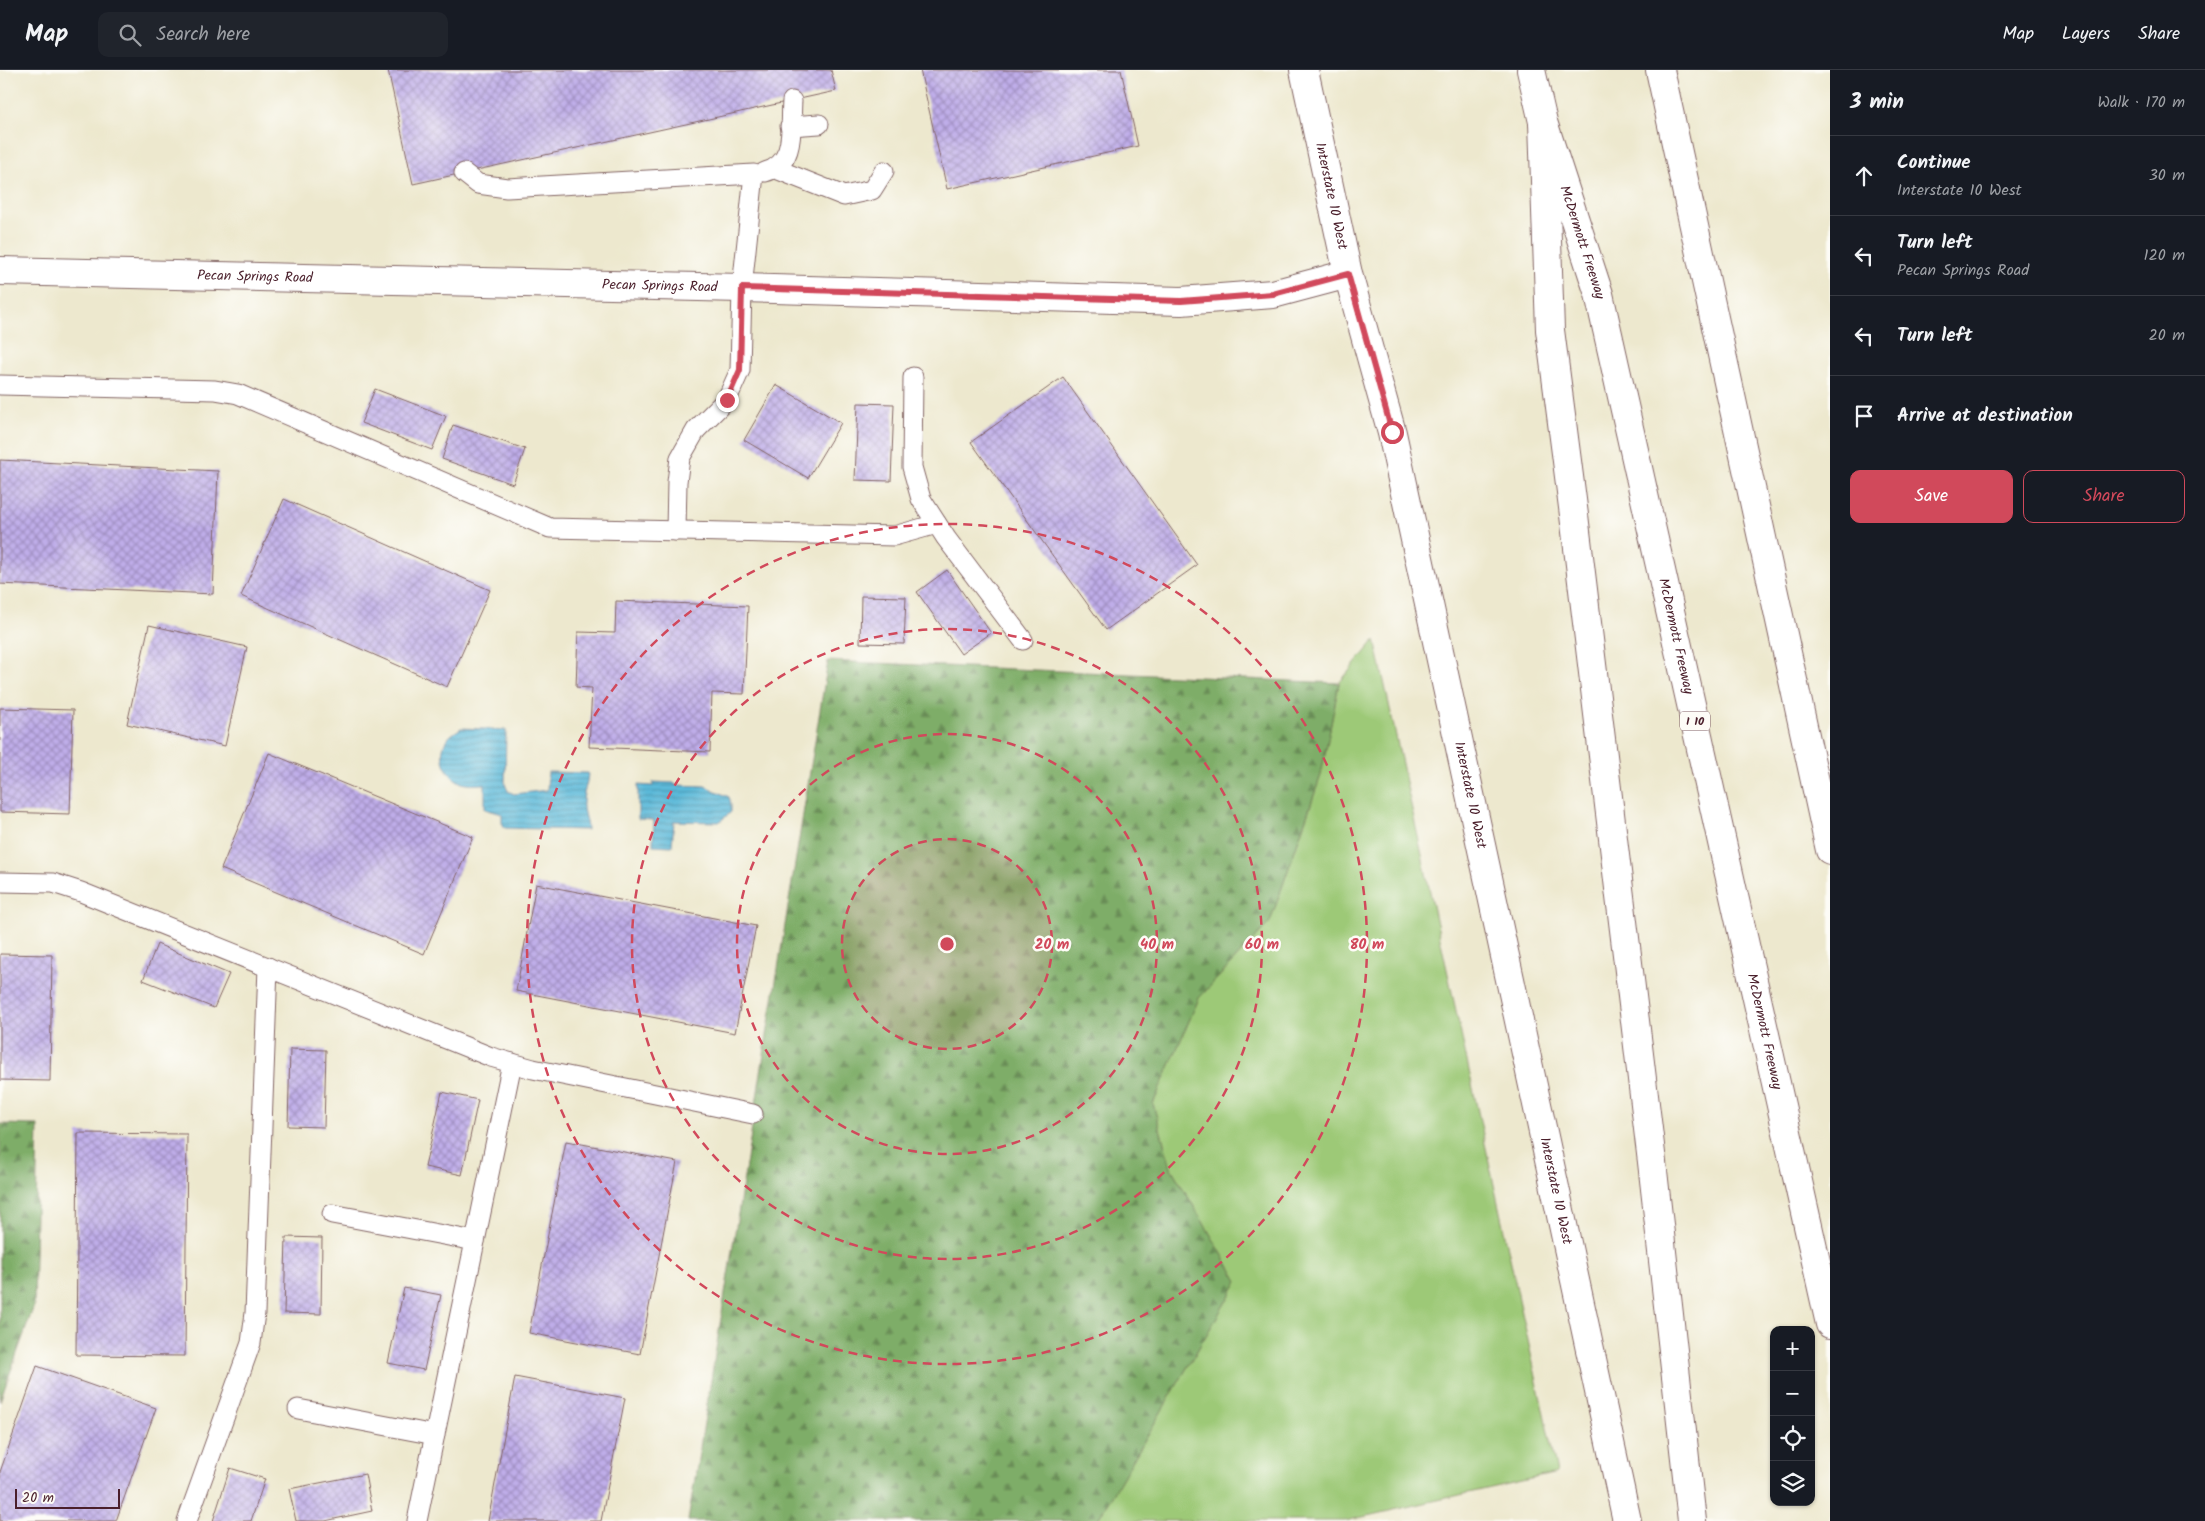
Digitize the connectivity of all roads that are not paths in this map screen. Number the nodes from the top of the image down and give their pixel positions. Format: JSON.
{"nodes":[{"id":1,"x":1304,"y":70,"type":"edge"},
{"id":2,"x":1531,"y":70,"type":"edge"},
{"id":3,"x":1660,"y":70,"type":"edge"},
{"id":4,"x":792,"y":101,"type":"dead end"},
{"id":5,"x":1543,"y":122,"type":"junction"},
{"id":6,"x":819,"y":124,"type":"dead end"},
{"id":7,"x":790,"y":126,"type":"junction"},
{"id":8,"x":776,"y":169,"type":"junction"},
{"id":9,"x":884,"y":171,"type":"dead end"},
{"id":10,"x":464,"y":173,"type":"dead end"},
{"id":11,"x":754,"y":174,"type":"junction"},
{"id":12,"x":0,"y":272,"type":"edge"},
{"id":13,"x":1348,"y":274,"type":"junction"},
{"id":14,"x":742,"y":288,"type":"junction"},
{"id":15,"x":913,"y":377,"type":"dead end"},
{"id":16,"x":0,"y":385,"type":"edge"},
{"id":17,"x":937,"y":524,"type":"junction"},
{"id":18,"x":676,"y":531,"type":"junction"},
{"id":19,"x":1024,"y":640,"type":"dead end"},
{"id":20,"x":1830,"y":850,"type":"edge"},
{"id":21,"x":0,"y":882,"type":"edge"},
{"id":22,"x":268,"y":968,"type":"junction"},
{"id":23,"x":512,"y":1063,"type":"junction"},
{"id":24,"x":753,"y":1114,"type":"dead end"},
{"id":25,"x":332,"y":1214,"type":"dead end"},
{"id":26,"x":475,"y":1241,"type":"junction"},
{"id":27,"x":1830,"y":1324,"type":"edge"},
{"id":28,"x":298,"y":1409,"type":"dead end"},
{"id":29,"x":435,"y":1435,"type":"junction"},
{"id":30,"x":188,"y":1521,"type":"edge"},
{"id":31,"x":417,"y":1521,"type":"edge"},
{"id":32,"x":1627,"y":1521,"type":"edge"},
{"id":33,"x":1692,"y":1521,"type":"edge"}],
"edges":[{"from":1,"to":13,"type":"main road","name":"Interstate 10 West"},
{"from":2,"to":5,"type":"main road","name":"McDermott Freeway","number":"I 10"},
{"from":3,"to":20,"type":"main road"},
{"from":4,"to":7,"type":"lane"},
{"from":5,"to":27,"type":"main road","name":"McDermott Freeway","number":"I 10"},
{"from":5,"to":33,"type":"main road"},
{"from":6,"to":7,"type":"lane"},
{"from":7,"to":8,"type":"lane"},
{"from":8,"to":9,"type":"lane"},
{"from":8,"to":11,"type":"lane"},
{"from":10,"to":11,"type":"lane"},
{"from":11,"to":14,"type":"lane"},
{"from":12,"to":14,"type":"main road","name":"Pecan Springs Road"},
{"from":13,"to":14,"type":"main road","name":"Pecan Springs Road"},
{"from":13,"to":32,"type":"main road","name":"Interstate 10 West"},
{"from":14,"to":18,"type":"lane"},
{"from":15,"to":17,"type":"lane"},
{"from":16,"to":18,"type":"lane"},
{"from":17,"to":18,"type":"lane"},
{"from":17,"to":19,"type":"lane"},
{"from":21,"to":22,"type":"lane"},
{"from":22,"to":23,"type":"lane"},
{"from":22,"to":30,"type":"lane"},
{"from":23,"to":24,"type":"lane"},
{"from":23,"to":26,"type":"lane"},
{"from":25,"to":26,"type":"lane"},
{"from":26,"to":29,"type":"lane"},
{"from":28,"to":29,"type":"lane"},
{"from":29,"to":31,"type":"lane"}]}
